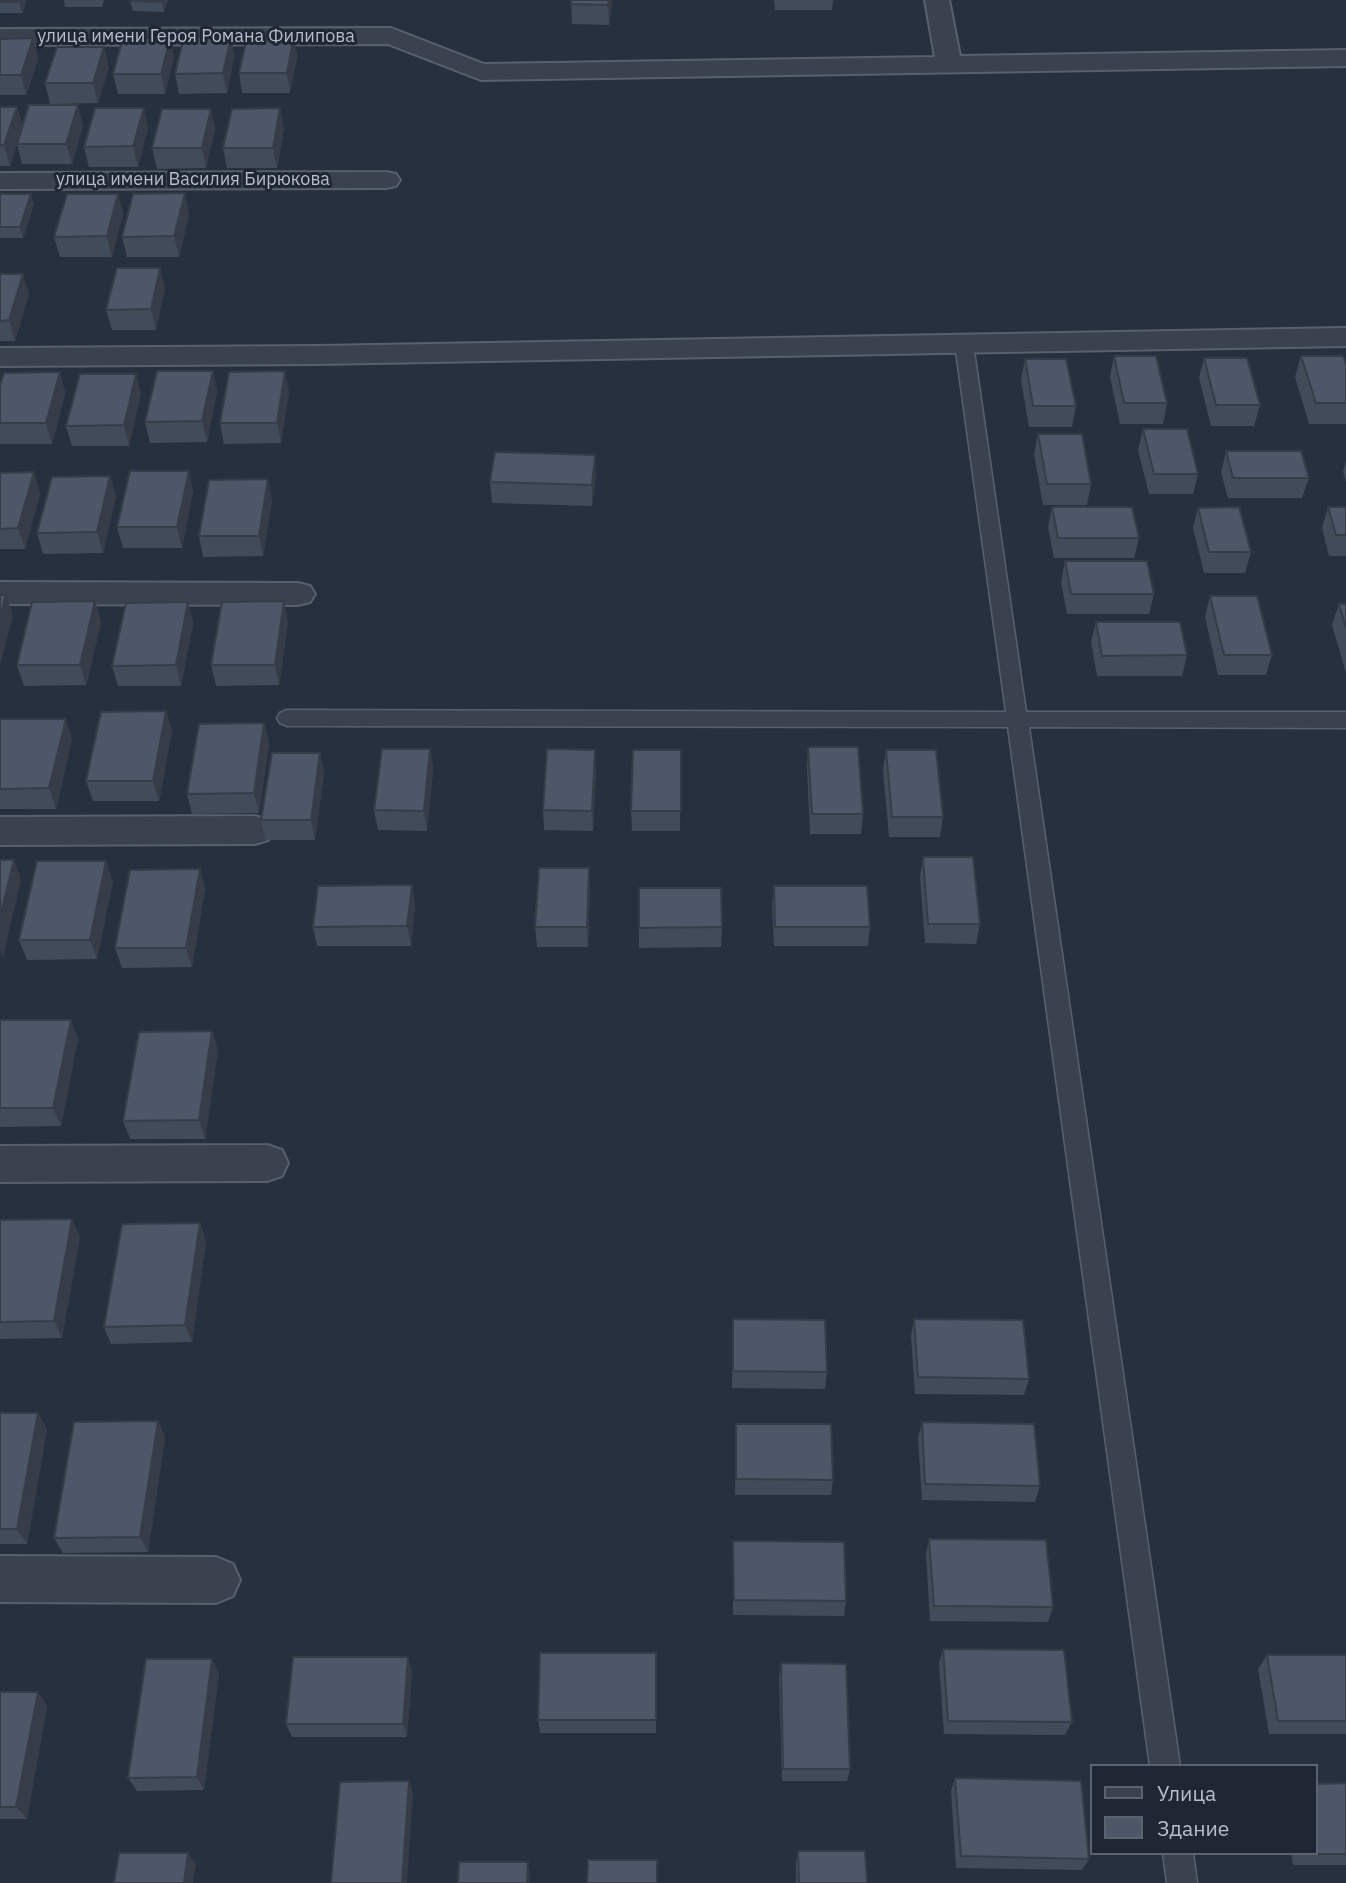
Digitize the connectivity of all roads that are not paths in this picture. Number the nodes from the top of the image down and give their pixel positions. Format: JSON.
{"nodes":[{"id":1,"x":937,"y":0,"type":"edge"},
{"id":2,"x":0,"y":37,"type":"edge"},
{"id":3,"x":1346,"y":58,"type":"edge"},
{"id":4,"x":950,"y":64,"type":"junction"},
{"id":5,"x":386,"y":180,"type":"dead end"},
{"id":6,"x":0,"y":181,"type":"edge"},
{"id":7,"x":1346,"y":337,"type":"edge"},
{"id":8,"x":964,"y":344,"type":"junction"},
{"id":9,"x":0,"y":357,"type":"edge"},
{"id":10,"x":0,"y":593,"type":"edge"},
{"id":11,"x":298,"y":594,"type":"dead end"},
{"id":12,"x":288,"y":718,"type":"dead end"},
{"id":13,"x":1017,"y":720,"type":"junction"},
{"id":14,"x":1346,"y":720,"type":"edge"},
{"id":15,"x":255,"y":830,"type":"dead end"},
{"id":16,"x":0,"y":831,"type":"edge"},
{"id":17,"x":267,"y":1163,"type":"dead end"},
{"id":18,"x":0,"y":1164,"type":"edge"},
{"id":19,"x":0,"y":1579,"type":"edge"},
{"id":20,"x":216,"y":1580,"type":"dead end"},
{"id":21,"x":1165,"y":1764,"type":"edge"},
{"id":22,"x":1178,"y":1855,"type":"edge"},
{"id":23,"x":1182,"y":1883,"type":"edge"}],
"edges":[{"from":1,"to":4,"type":"street"},
{"from":2,"to":4,"type":"street","name":"улица имени Героя Романа Филипова"},
{"from":3,"to":4,"type":"street"},
{"from":5,"to":6,"type":"street","name":"улица имени Василия Бирюкова"},
{"from":7,"to":8,"type":"street"},
{"from":8,"to":9,"type":"street"},
{"from":8,"to":13,"type":"lane"},
{"from":10,"to":11,"type":"street"},
{"from":12,"to":13,"type":"lane"},
{"from":13,"to":14,"type":"lane"},
{"from":13,"to":21,"type":"lane"},
{"from":15,"to":16,"type":"street"},
{"from":17,"to":18,"type":"street"},
{"from":19,"to":20,"type":"street"},
{"from":22,"to":23,"type":"lane"}]}
